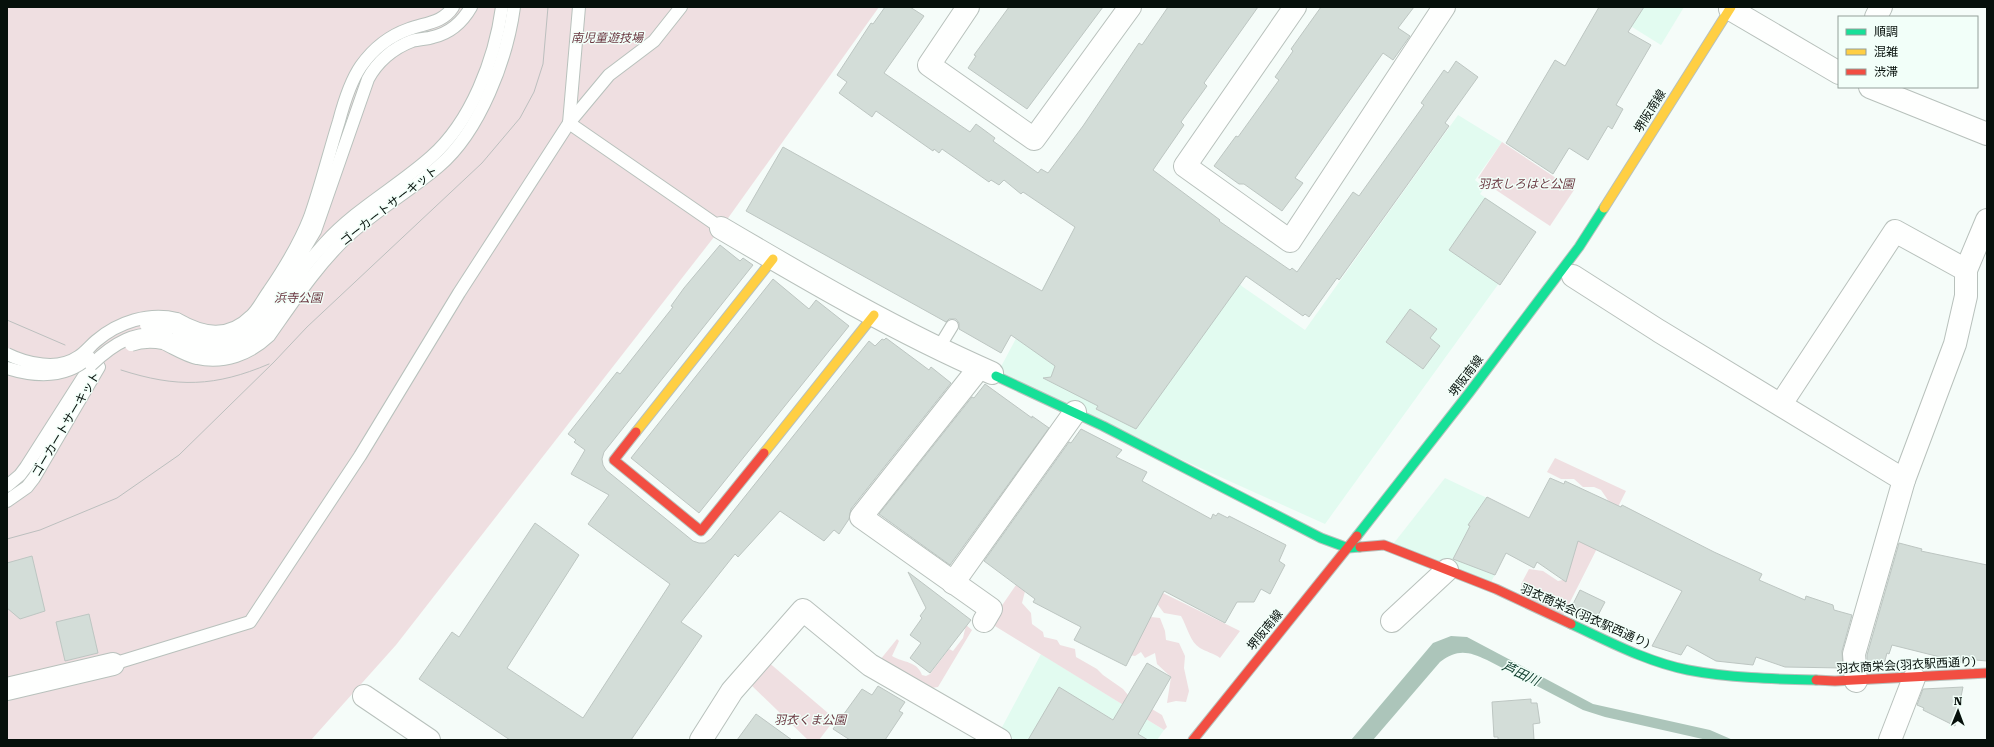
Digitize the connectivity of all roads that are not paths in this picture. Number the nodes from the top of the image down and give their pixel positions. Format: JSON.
{"nodes":[{"id":1,"x":453,"y":7,"type":"edge"},
{"id":2,"x":471,"y":7,"type":"edge"},
{"id":3,"x":502,"y":7,"type":"edge"},
{"id":4,"x":514,"y":7,"type":"edge"},
{"id":5,"x":579,"y":7,"type":"edge"},
{"id":6,"x":680,"y":7,"type":"edge"},
{"id":7,"x":968,"y":7,"type":"edge"},
{"id":8,"x":1130,"y":7,"type":"edge"},
{"id":9,"x":1295,"y":7,"type":"edge"},
{"id":10,"x":1444,"y":7,"type":"edge"},
{"id":11,"x":1881,"y":7,"type":"edge"},
{"id":12,"x":1730,"y":8,"type":"edge"},
{"id":13,"x":1876,"y":16,"type":"edge"},
{"id":14,"x":1838,"y":72,"type":"edge"},
{"id":15,"x":1872,"y":88,"type":"edge"},
{"id":16,"x":569,"y":123,"type":"junction"},
{"id":17,"x":1987,"y":134,"type":"edge"},
{"id":18,"x":1987,"y":220,"type":"edge"},
{"id":19,"x":721,"y":228,"type":"joint"},
{"id":20,"x":773,"y":259,"type":"junction"},
{"id":21,"x":1966,"y":270,"type":"junction"},
{"id":22,"x":1572,"y":276,"type":"dead end"},
{"id":23,"x":874,"y":315,"type":"junction"},
{"id":24,"x":952,"y":326,"type":"dead end"},
{"id":25,"x":170,"y":331,"type":"junction"},
{"id":26,"x":938,"y":349,"type":"junction"},
{"id":27,"x":7,"y":354,"type":"edge"},
{"id":28,"x":7,"y":368,"type":"edge"},
{"id":29,"x":988,"y":372,"type":"junction"},
{"id":30,"x":1781,"y":404,"type":"junction"},
{"id":31,"x":1075,"y":412,"type":"junction"},
{"id":32,"x":48,"y":443,"type":"junction"},
{"id":33,"x":1904,"y":480,"type":"junction"},
{"id":34,"x":7,"y":486,"type":"edge"},
{"id":35,"x":7,"y":501,"type":"edge"},
{"id":36,"x":1348,"y":548,"type":"junction"},
{"id":37,"x":1447,"y":570,"type":"junction"},
{"id":38,"x":953,"y":583,"type":"junction"},
{"id":39,"x":984,"y":621,"type":"dead end"},
{"id":40,"x":1392,"y":621,"type":"dead end"},
{"id":41,"x":113,"y":664,"type":"joint"},
{"id":42,"x":1987,"y":673,"type":"edge"},
{"id":43,"x":1914,"y":678,"type":"junction"},
{"id":44,"x":1856,"y":681,"type":"junction"},
{"id":45,"x":7,"y":689,"type":"edge"},
{"id":46,"x":364,"y":696,"type":"dead end"},
{"id":47,"x":428,"y":740,"type":"edge"},
{"id":48,"x":701,"y":740,"type":"edge"},
{"id":49,"x":1000,"y":740,"type":"edge"},
{"id":50,"x":1193,"y":740,"type":"edge"},
{"id":51,"x":1890,"y":740,"type":"edge"}],
"edges":[{"from":1,"to":25,"type":"lane","name":"ゴーカートサーキット"},
{"from":2,"to":25,"type":"lane","name":"ゴーカートサーキット"},
{"from":3,"to":25,"type":"lane","name":"ゴーカートサーキット"},
{"from":4,"to":25,"type":"lane","name":"ゴーカートサーキット"},
{"from":5,"to":16,"type":"lane"},
{"from":6,"to":16,"type":"lane"},
{"from":7,"to":8,"type":"street"},
{"from":9,"to":10,"type":"street"},
{"from":11,"to":13,"type":"street"},
{"from":12,"to":14,"type":"street"},
{"from":12,"to":36,"type":"street","name":"堺阪南線"},
{"from":15,"to":17,"type":"street"},
{"from":16,"to":19,"type":"lane"},
{"from":16,"to":41,"type":"lane"},
{"from":18,"to":21,"type":"street"},
{"from":19,"to":20,"type":"street"},
{"from":20,"to":23,"type":"street"},
{"from":20,"to":23,"type":"street"},
{"from":21,"to":30,"type":"street"},
{"from":21,"to":33,"type":"street"},
{"from":22,"to":30,"type":"street"},
{"from":23,"to":26,"type":"street"},
{"from":24,"to":26,"type":"lane"},
{"from":25,"to":27,"type":"lane","name":"ゴーカートサーキット","bridge":true},
{"from":25,"to":28,"type":"lane","name":"ゴーカートサーキット","bridge":true},
{"from":25,"to":32,"type":"lane","name":"ゴーカートサーキット","bridge":true},
{"from":26,"to":29,"type":"street"},
{"from":29,"to":31,"type":"street"},
{"from":29,"to":38,"type":"street"},
{"from":30,"to":33,"type":"street"},
{"from":31,"to":36,"type":"street"},
{"from":31,"to":38,"type":"street"},
{"from":32,"to":34,"type":"lane","name":"ゴーカートサーキット"},
{"from":32,"to":35,"type":"lane","name":"ゴーカートサーキット"},
{"from":33,"to":44,"type":"street"},
{"from":36,"to":37,"type":"street","name":"羽衣商栄会(羽衣駅西通り)"},
{"from":36,"to":50,"type":"street","name":"堺阪南線"},
{"from":37,"to":40,"type":"street"},
{"from":37,"to":44,"type":"street","name":"羽衣商栄会(羽衣駅西通り)"},
{"from":38,"to":39,"type":"street"},
{"from":41,"to":45,"type":"street"},
{"from":42,"to":43,"type":"street","name":"羽衣商栄会(羽衣駅西通り)"},
{"from":43,"to":44,"type":"street","name":"羽衣商栄会(羽衣駅西通り)"},
{"from":43,"to":51,"type":"street"},
{"from":46,"to":47,"type":"street"},
{"from":48,"to":49,"type":"street"}]}
